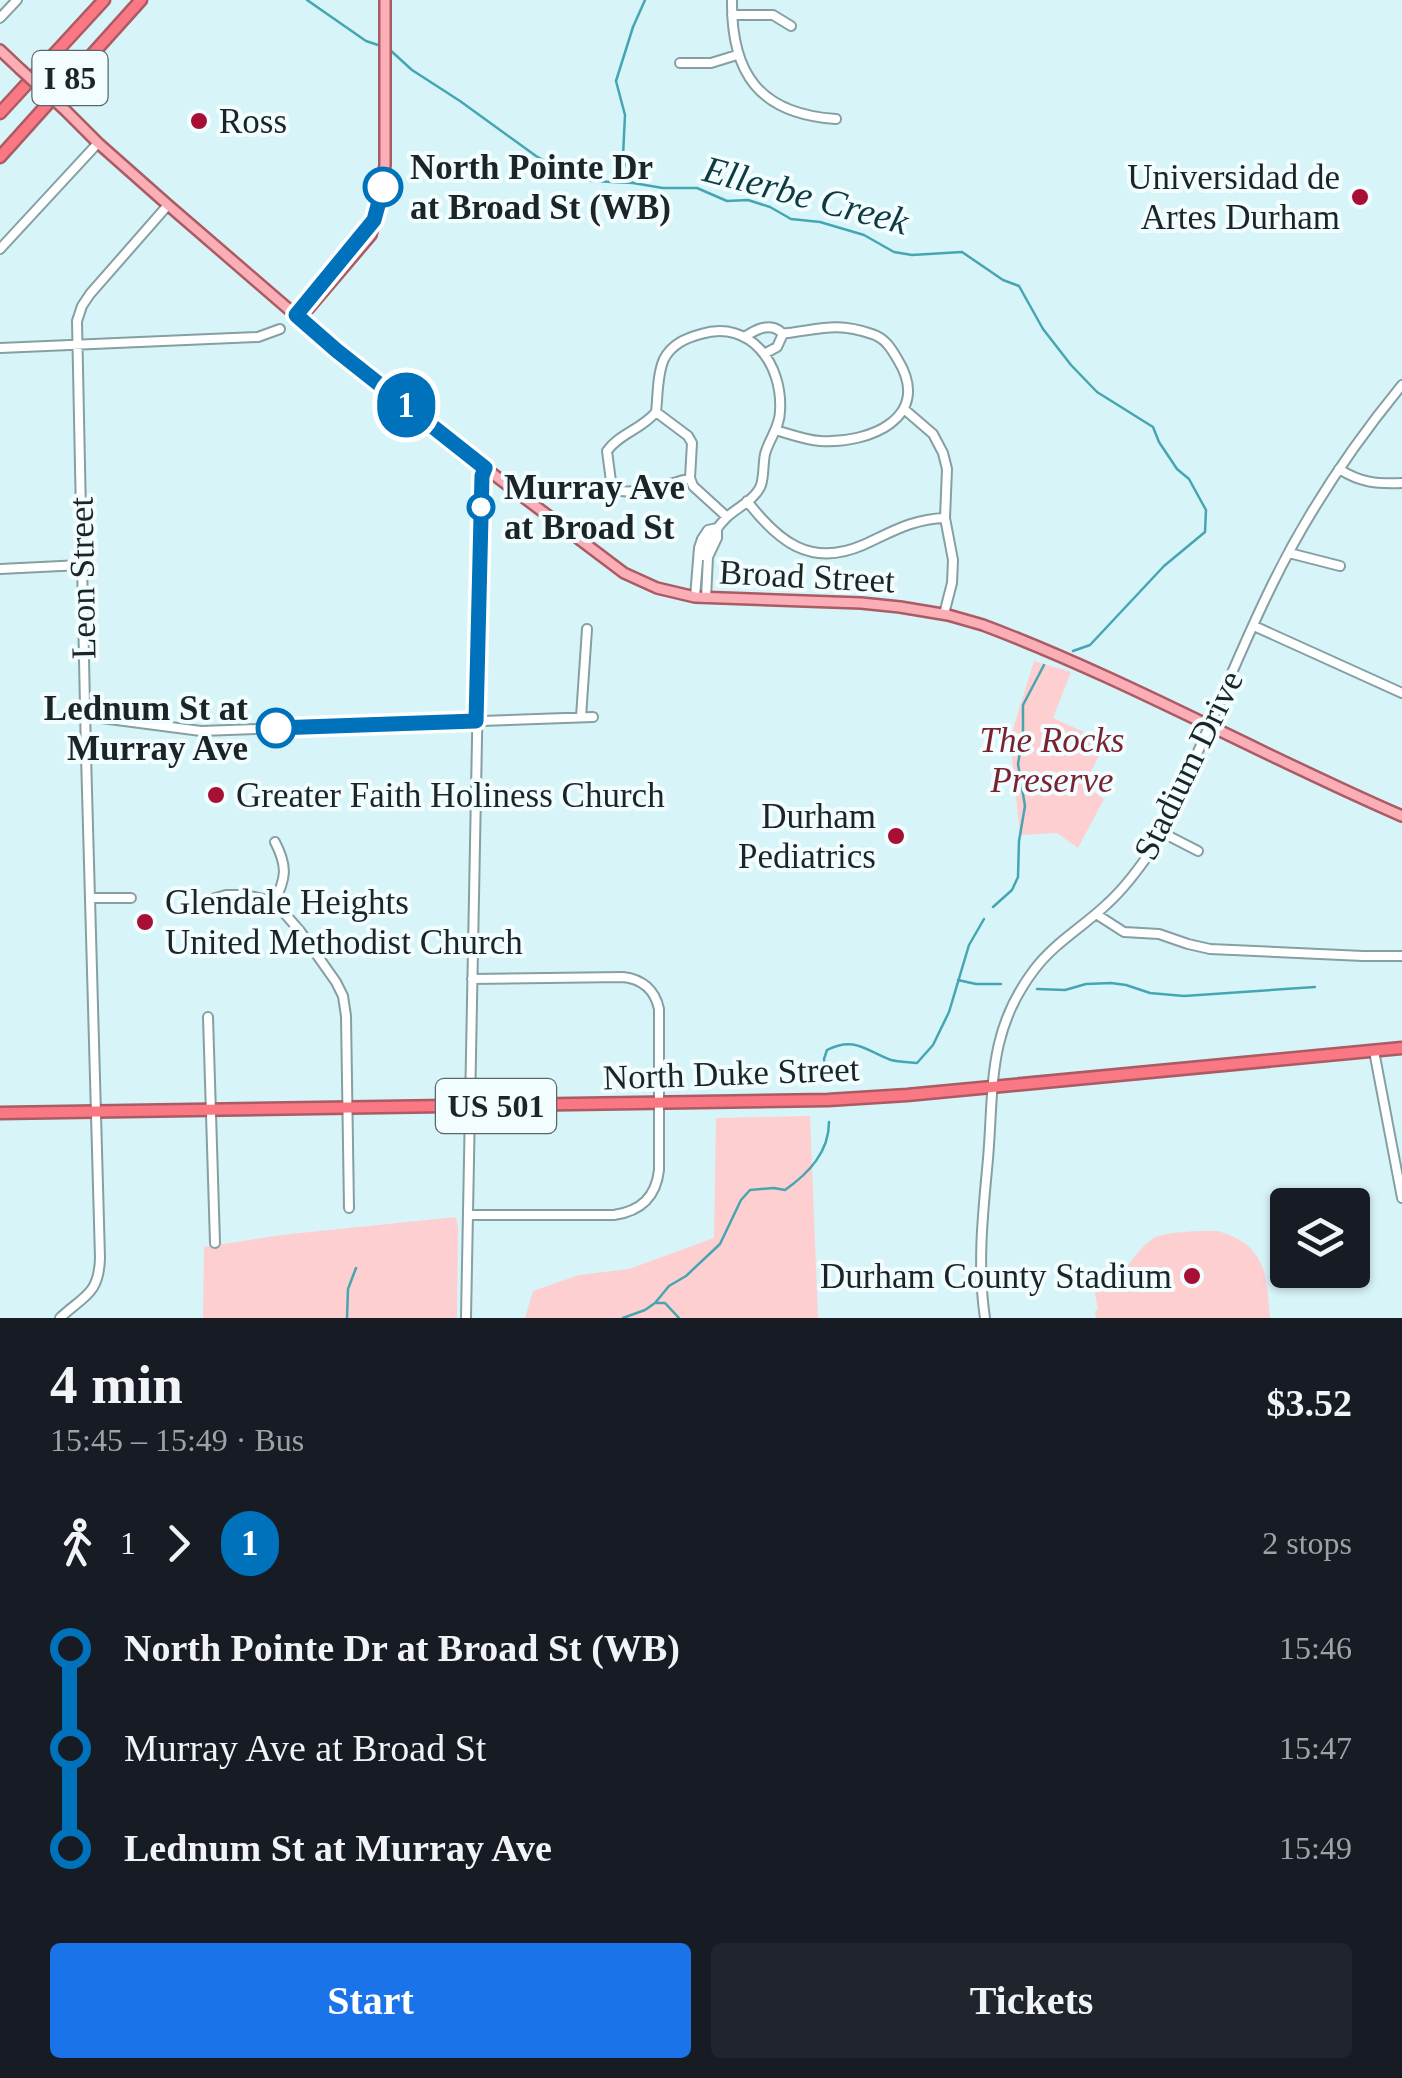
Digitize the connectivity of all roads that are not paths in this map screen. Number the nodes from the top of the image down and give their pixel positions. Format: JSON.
{"nodes":[{"id":1,"x":17,"y":0,"type":"edge"},
{"id":2,"x":104,"y":0,"type":"edge"},
{"id":3,"x":141,"y":0,"type":"edge"},
{"id":4,"x":386,"y":0,"type":"edge"},
{"id":5,"x":732,"y":0,"type":"edge"},
{"id":6,"x":732,"y":15,"type":"junction"},
{"id":7,"x":0,"y":18,"type":"edge"},
{"id":8,"x":791,"y":26,"type":"dead end"},
{"id":9,"x":0,"y":50,"type":"edge"},
{"id":10,"x":738,"y":55,"type":"junction"},
{"id":11,"x":680,"y":63,"type":"dead end"},
{"id":12,"x":0,"y":113,"type":"edge"},
{"id":13,"x":836,"y":119,"type":"dead end"},
{"id":14,"x":98,"y":143,"type":"junction"},
{"id":15,"x":0,"y":156,"type":"edge"},
{"id":16,"x":168,"y":206,"type":"junction"},
{"id":17,"x":0,"y":249,"type":"edge"},
{"id":18,"x":296,"y":315,"type":"junction"},
{"id":19,"x":280,"y":329,"type":"dead end"},
{"id":20,"x":783,"y":334,"type":"junction"},
{"id":21,"x":746,"y":336,"type":"junction"},
{"id":22,"x":78,"y":344,"type":"junction"},
{"id":23,"x":0,"y":348,"type":"edge"},
{"id":24,"x":764,"y":354,"type":"junction"},
{"id":25,"x":1402,"y":384,"type":"edge"},
{"id":26,"x":904,"y":409,"type":"junction"},
{"id":27,"x":656,"y":412,"type":"junction"},
{"id":28,"x":775,"y":430,"type":"junction"},
{"id":29,"x":485,"y":468,"type":"junction"},
{"id":30,"x":1338,"y":469,"type":"junction"},
{"id":31,"x":690,"y":478,"type":"junction"},
{"id":32,"x":1402,"y":483,"type":"edge"},
{"id":33,"x":747,"y":501,"type":"junction"},
{"id":34,"x":727,"y":517,"type":"junction"},
{"id":35,"x":945,"y":518,"type":"junction"},
{"id":36,"x":717,"y":528,"type":"junction"},
{"id":37,"x":1289,"y":553,"type":"junction"},
{"id":38,"x":704,"y":556,"type":"junction"},
{"id":39,"x":81,"y":565,"type":"junction"},
{"id":40,"x":1340,"y":566,"type":"dead end"},
{"id":41,"x":0,"y":569,"type":"edge"},
{"id":42,"x":700,"y":598,"type":"junction"},
{"id":43,"x":944,"y":614,"type":"junction"},
{"id":44,"x":1254,"y":626,"type":"junction"},
{"id":45,"x":588,"y":630,"type":"dead end"},
{"id":46,"x":1402,"y":693,"type":"edge"},
{"id":47,"x":86,"y":716,"type":"junction"},
{"id":48,"x":581,"y":717,"type":"junction"},
{"id":49,"x":594,"y":717,"type":"dead end"},
{"id":50,"x":476,"y":721,"type":"junction"},
{"id":51,"x":1210,"y":725,"type":"junction"},
{"id":52,"x":1402,"y":816,"type":"edge"},
{"id":53,"x":1161,"y":832,"type":"junction"},
{"id":54,"x":275,"y":842,"type":"dead end"},
{"id":55,"x":1198,"y":850,"type":"dead end"},
{"id":56,"x":90,"y":898,"type":"junction"},
{"id":57,"x":131,"y":898,"type":"dead end"},
{"id":58,"x":212,"y":899,"type":"dead end"},
{"id":59,"x":274,"y":903,"type":"junction"},
{"id":60,"x":1096,"y":914,"type":"junction"},
{"id":61,"x":1402,"y":956,"type":"edge"},
{"id":62,"x":472,"y":979,"type":"junction"},
{"id":63,"x":208,"y":1016,"type":"dead end"},
{"id":64,"x":1402,"y":1048,"type":"edge"},
{"id":65,"x":1374,"y":1051,"type":"junction"},
{"id":66,"x":991,"y":1087,"type":"junction"},
{"id":67,"x":659,"y":1103,"type":"junction"},
{"id":68,"x":469,"y":1106,"type":"junction"},
{"id":69,"x":346,"y":1108,"type":"junction"},
{"id":70,"x":210,"y":1110,"type":"junction"},
{"id":71,"x":0,"y":1113,"type":"edge"},
{"id":72,"x":95,"y":1113,"type":"junction"},
{"id":73,"x":1402,"y":1198,"type":"edge"},
{"id":74,"x":349,"y":1208,"type":"dead end"},
{"id":75,"x":468,"y":1215,"type":"junction"},
{"id":76,"x":215,"y":1243,"type":"dead end"},
{"id":77,"x":60,"y":1318,"type":"edge"},
{"id":78,"x":466,"y":1318,"type":"edge"},
{"id":79,"x":985,"y":1318,"type":"edge"}],
"edges":[{"from":1,"to":7,"type":"street"},
{"from":2,"to":12,"type":"highway","number":"I 85"},
{"from":3,"to":15,"type":"highway","number":"I 85"},
{"from":4,"to":18,"type":"main road"},
{"from":5,"to":6,"type":"street"},
{"from":6,"to":8,"type":"street"},
{"from":6,"to":10,"type":"street"},
{"from":9,"to":14,"type":"main road","name":"Broad Street","bridge":true},
{"from":10,"to":11,"type":"street"},
{"from":10,"to":13,"type":"street"},
{"from":14,"to":16,"type":"main road","name":"Broad Street"},
{"from":14,"to":17,"type":"street"},
{"from":16,"to":18,"type":"main road","name":"Broad Street"},
{"from":16,"to":22,"type":"street","name":"Leon Street"},
{"from":18,"to":29,"type":"main road","name":"Broad Street"},
{"from":19,"to":22,"type":"street"},
{"from":20,"to":21,"type":"street"},
{"from":20,"to":24,"type":"street"},
{"from":20,"to":26,"type":"street"},
{"from":21,"to":24,"type":"street"},
{"from":21,"to":27,"type":"street"},
{"from":22,"to":23,"type":"street"},
{"from":22,"to":39,"type":"street","name":"Leon Street"},
{"from":24,"to":28,"type":"street"},
{"from":25,"to":30,"type":"street","name":"Stadium Drive"},
{"from":26,"to":28,"type":"street"},
{"from":26,"to":35,"type":"street"},
{"from":27,"to":31,"type":"street"},
{"from":27,"to":31,"type":"street"},
{"from":28,"to":33,"type":"street"},
{"from":29,"to":42,"type":"main road","name":"Broad Street"},
{"from":29,"to":50,"type":"street"},
{"from":30,"to":32,"type":"street"},
{"from":30,"to":37,"type":"street","name":"Stadium Drive"},
{"from":31,"to":34,"type":"street"},
{"from":33,"to":34,"type":"street"},
{"from":33,"to":35,"type":"street"},
{"from":34,"to":36,"type":"street"},
{"from":35,"to":43,"type":"street"},
{"from":36,"to":38,"type":"street"},
{"from":36,"to":38,"type":"street"},
{"from":37,"to":40,"type":"street"},
{"from":37,"to":44,"type":"street","name":"Stadium Drive"},
{"from":38,"to":42,"type":"street"},
{"from":39,"to":41,"type":"street"},
{"from":39,"to":47,"type":"street","name":"Leon Street"},
{"from":42,"to":43,"type":"main road","name":"Broad Street"},
{"from":43,"to":51,"type":"main road","name":"Broad Street"},
{"from":44,"to":46,"type":"street"},
{"from":44,"to":51,"type":"street","name":"Stadium Drive"},
{"from":45,"to":48,"type":"street"},
{"from":47,"to":50,"type":"street"},
{"from":47,"to":56,"type":"street","name":"Leon Street"},
{"from":48,"to":49,"type":"street"},
{"from":48,"to":50,"type":"street"},
{"from":50,"to":62,"type":"street"},
{"from":51,"to":52,"type":"main road","name":"Broad Street"},
{"from":51,"to":53,"type":"street","name":"Stadium Drive"},
{"from":53,"to":55,"type":"street"},
{"from":53,"to":60,"type":"street","name":"Stadium Drive"},
{"from":54,"to":59,"type":"street"},
{"from":56,"to":57,"type":"street"},
{"from":56,"to":72,"type":"street","name":"Leon Street"},
{"from":58,"to":59,"type":"street"},
{"from":59,"to":69,"type":"street"},
{"from":60,"to":61,"type":"street"},
{"from":60,"to":66,"type":"street","name":"Stadium Drive"},
{"from":62,"to":67,"type":"street"},
{"from":62,"to":68,"type":"street"},
{"from":63,"to":70,"type":"street"},
{"from":64,"to":65,"type":"highway","name":"North Duke Street","number":"US 501"},
{"from":65,"to":66,"type":"highway","name":"North Duke Street","number":"US 501"},
{"from":65,"to":73,"type":"street"},
{"from":66,"to":67,"type":"highway","name":"North Duke Street","number":"US 501"},
{"from":66,"to":79,"type":"street","name":"Stadium Drive"},
{"from":67,"to":68,"type":"highway","name":"North Duke Street","number":"US 501"},
{"from":67,"to":75,"type":"street"},
{"from":68,"to":69,"type":"highway","name":"North Duke Street","number":"US 501"},
{"from":68,"to":75,"type":"street"},
{"from":69,"to":70,"type":"highway","name":"North Duke Street","number":"US 501"},
{"from":69,"to":74,"type":"street"},
{"from":70,"to":72,"type":"highway","name":"North Duke Street","number":"US 501"},
{"from":70,"to":76,"type":"street"},
{"from":71,"to":72,"type":"highway","name":"North Duke Street","number":"US 501"},
{"from":72,"to":77,"type":"street","name":"Leon Street"},
{"from":75,"to":78,"type":"street"}]}
